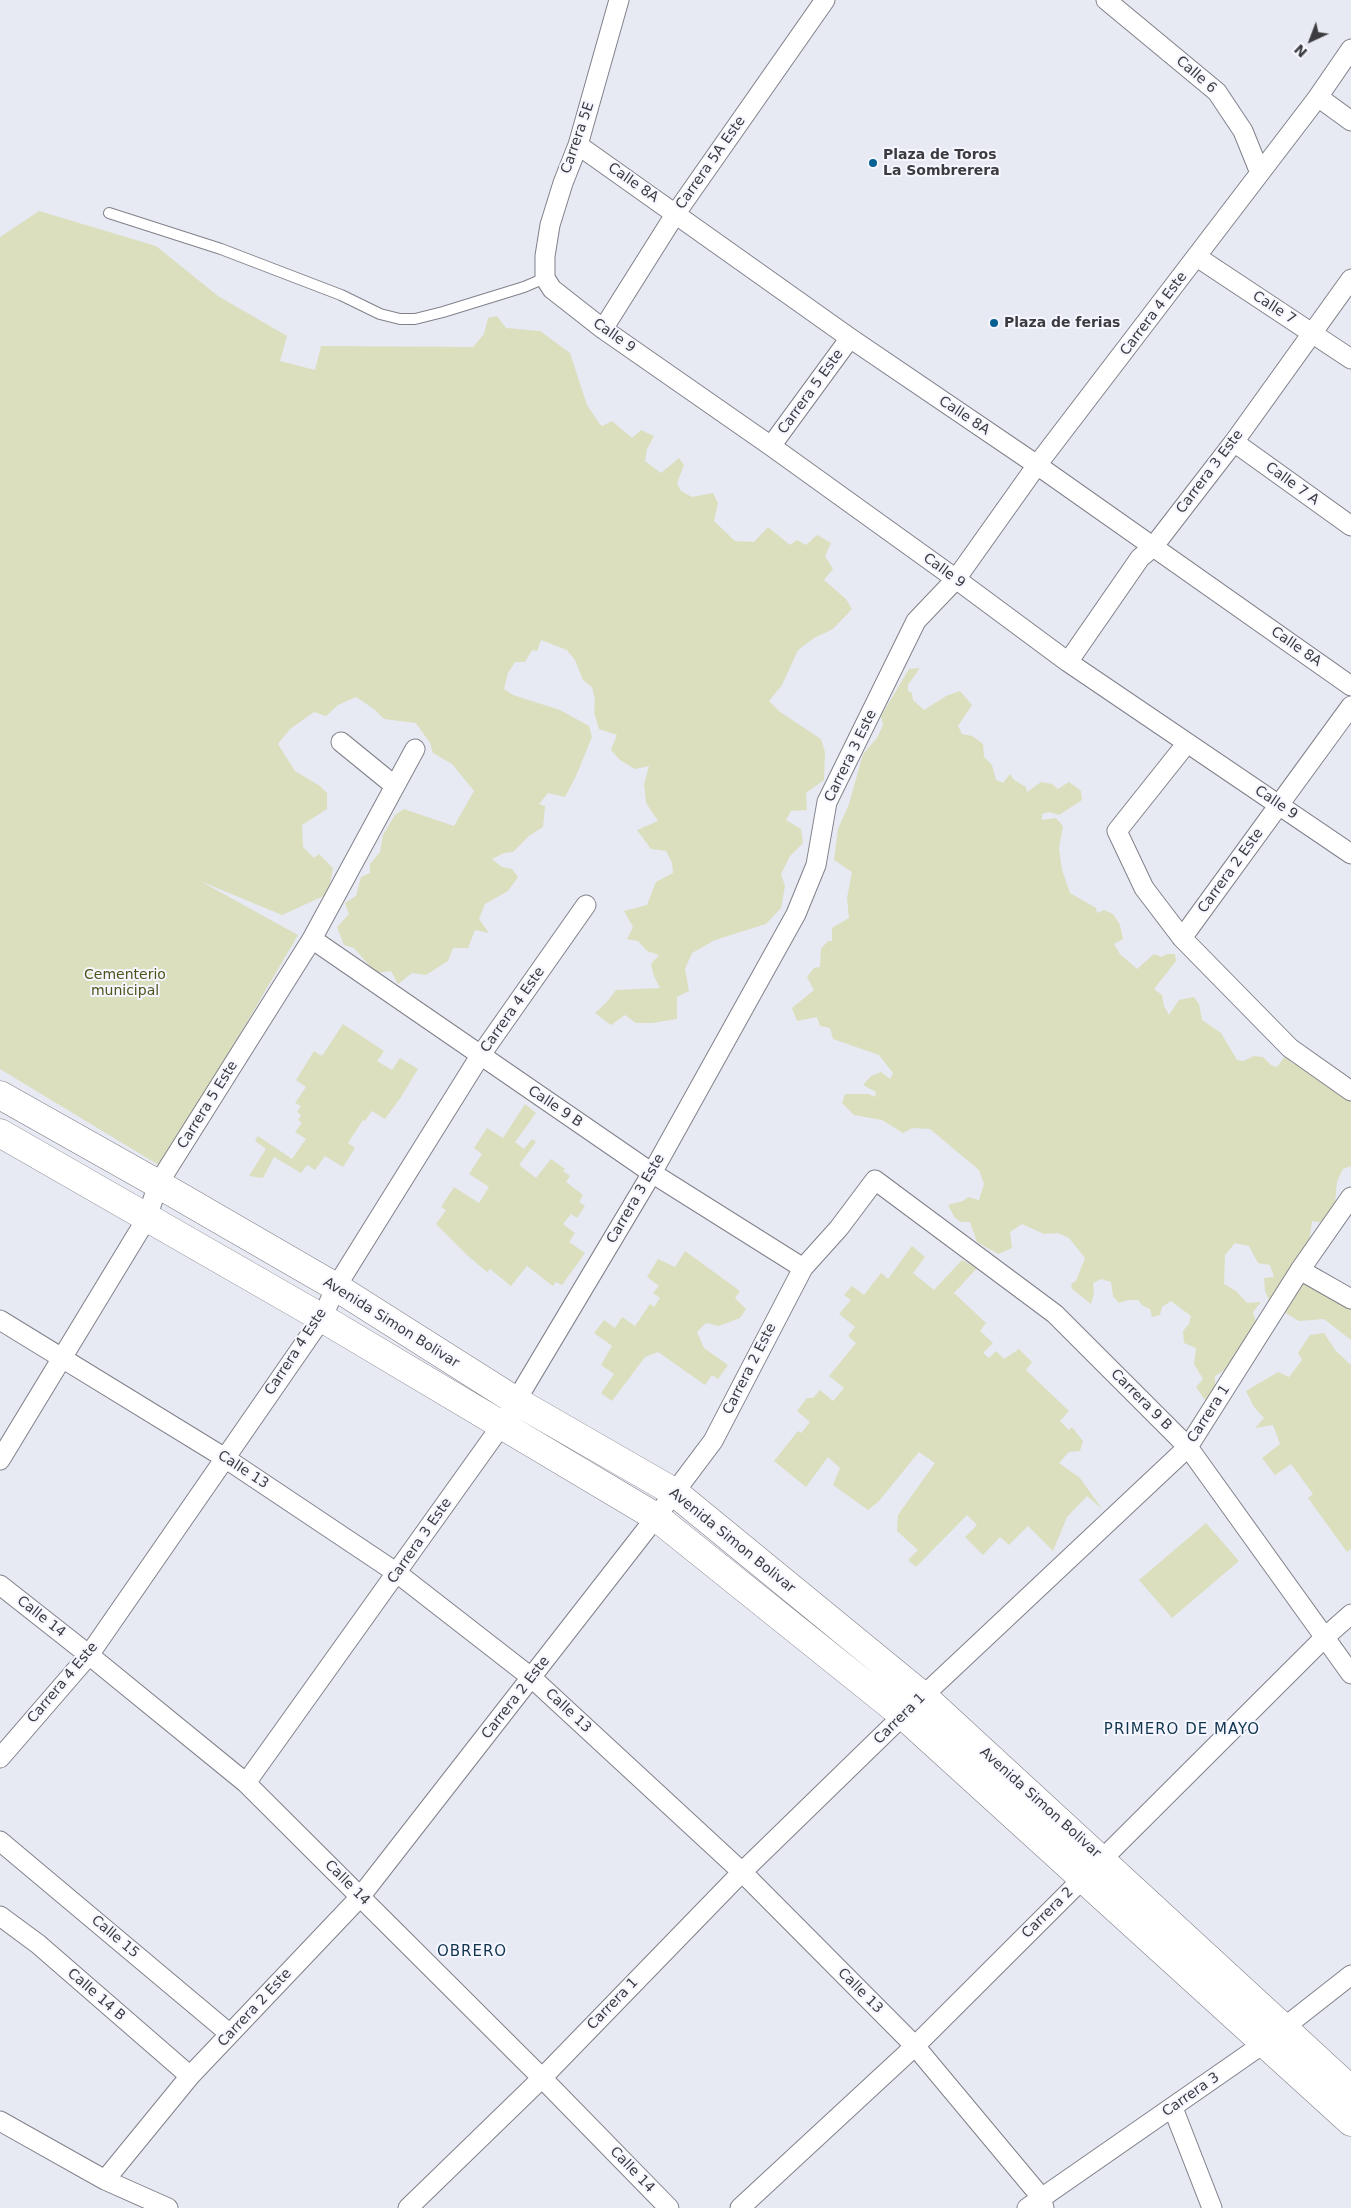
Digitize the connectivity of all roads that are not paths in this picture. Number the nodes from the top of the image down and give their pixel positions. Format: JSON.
{"nodes":[{"id":1,"x":619,"y":0,"type":"edge"},
{"id":2,"x":825,"y":0,"type":"edge"},
{"id":3,"x":1106,"y":0,"type":"edge"},
{"id":4,"x":1351,"y":49,"type":"edge"},
{"id":5,"x":1318,"y":97,"type":"junction"},
{"id":6,"x":1351,"y":121,"type":"edge"},
{"id":7,"x":578,"y":144,"type":"junction"},
{"id":8,"x":1260,"y":172,"type":"junction"},
{"id":9,"x":676,"y":212,"type":"junction"},
{"id":10,"x":109,"y":214,"type":"dead end"},
{"id":11,"x":1197,"y":257,"type":"junction"},
{"id":12,"x":545,"y":278,"type":"junction"},
{"id":13,"x":1351,"y":279,"type":"edge"},
{"id":14,"x":603,"y":329,"type":"junction"},
{"id":15,"x":1312,"y":332,"type":"junction"},
{"id":16,"x":850,"y":338,"type":"junction"},
{"id":17,"x":1351,"y":359,"type":"edge"},
{"id":18,"x":1234,"y":442,"type":"junction"},
{"id":19,"x":771,"y":446,"type":"junction"},
{"id":20,"x":1037,"y":466,"type":"junction"},
{"id":21,"x":1351,"y":526,"type":"edge"},
{"id":22,"x":1153,"y":547,"type":"junction"},
{"id":23,"x":956,"y":579,"type":"junction"},
{"id":24,"x":1068,"y":662,"type":"junction"},
{"id":25,"x":1351,"y":686,"type":"edge"},
{"id":26,"x":1351,"y":706,"type":"edge"},
{"id":27,"x":341,"y":742,"type":"dead end"},
{"id":28,"x":1187,"y":743,"type":"junction"},
{"id":29,"x":416,"y":750,"type":"dead end"},
{"id":30,"x":394,"y":786,"type":"junction"},
{"id":31,"x":1279,"y":805,"type":"junction"},
{"id":32,"x":1351,"y":854,"type":"edge"},
{"id":33,"x":586,"y":906,"type":"dead end"},
{"id":34,"x":1182,"y":938,"type":"junction"},
{"id":35,"x":312,"y":939,"type":"junction"},
{"id":36,"x":480,"y":1056,"type":"junction"},
{"id":37,"x":1351,"y":1091,"type":"edge"},
{"id":38,"x":0,"y":1095,"type":"edge"},
{"id":39,"x":0,"y":1133,"type":"edge"},
{"id":40,"x":652,"y":1172,"type":"junction"},
{"id":41,"x":876,"y":1180,"type":"joint"},
{"id":42,"x":158,"y":1184,"type":"junction"},
{"id":43,"x":1351,"y":1198,"type":"edge"},
{"id":44,"x":147,"y":1218,"type":"junction"},
{"id":45,"x":802,"y":1268,"type":"junction"},
{"id":46,"x":1300,"y":1270,"type":"junction"},
{"id":47,"x":336,"y":1287,"type":"junction"},
{"id":48,"x":1351,"y":1300,"type":"edge"},
{"id":49,"x":322,"y":1318,"type":"junction"},
{"id":50,"x":0,"y":1320,"type":"edge"},
{"id":51,"x":64,"y":1358,"type":"junction"},
{"id":52,"x":516,"y":1401,"type":"junction"},
{"id":53,"x":501,"y":1426,"type":"junction"},
{"id":54,"x":1188,"y":1447,"type":"junction"},
{"id":55,"x":225,"y":1458,"type":"junction"},
{"id":56,"x":0,"y":1460,"type":"edge"},
{"id":57,"x":674,"y":1492,"type":"junction"},
{"id":58,"x":656,"y":1517,"type":"junction"},
{"id":59,"x":397,"y":1573,"type":"junction"},
{"id":60,"x":0,"y":1585,"type":"edge"},
{"id":61,"x":1351,"y":1614,"type":"edge"},
{"id":62,"x":1325,"y":1638,"type":"junction"},
{"id":63,"x":89,"y":1655,"type":"junction"},
{"id":64,"x":1351,"y":1674,"type":"edge"},
{"id":65,"x":532,"y":1678,"type":"junction"},
{"id":66,"x":924,"y":1696,"type":"junction"},
{"id":67,"x":904,"y":1716,"type":"junction"},
{"id":68,"x":0,"y":1758,"type":"edge"},
{"id":69,"x":246,"y":1783,"type":"junction"},
{"id":70,"x":0,"y":1841,"type":"edge"},
{"id":71,"x":1102,"y":1859,"type":"junction"},
{"id":72,"x":742,"y":1872,"type":"junction"},
{"id":73,"x":1082,"y":1879,"type":"junction"},
{"id":74,"x":360,"y":1897,"type":"junction"},
{"id":75,"x":0,"y":1916,"type":"edge"},
{"id":76,"x":1351,"y":1976,"type":"edge"},
{"id":77,"x":230,"y":2034,"type":"junction"},
{"id":78,"x":1272,"y":2036,"type":"junction"},
{"id":79,"x":915,"y":2046,"type":"junction"},
{"id":80,"x":190,"y":2076,"type":"junction"},
{"id":81,"x":542,"y":2078,"type":"junction"},
{"id":82,"x":1351,"y":2090,"type":"edge"},
{"id":83,"x":1173,"y":2108,"type":"junction"},
{"id":84,"x":0,"y":2121,"type":"edge"},
{"id":85,"x":1351,"y":2122,"type":"edge"},
{"id":86,"x":105,"y":2180,"type":"junction"},
{"id":87,"x":1037,"y":2204,"type":"edge"},
{"id":88,"x":168,"y":2208,"type":"edge"},
{"id":89,"x":408,"y":2208,"type":"edge"},
{"id":90,"x":669,"y":2208,"type":"edge"},
{"id":91,"x":740,"y":2208,"type":"edge"},
{"id":92,"x":1212,"y":2208,"type":"edge"}],
"edges":[{"from":1,"to":7,"type":"street","name":"Carrera 5E"},
{"from":2,"to":9,"type":"street","name":"Carrera 5A Este"},
{"from":3,"to":8,"type":"street","name":"Calle 6"},
{"from":4,"to":5,"type":"street","name":"Carrera 4 Este"},
{"from":5,"to":6,"type":"street"},
{"from":5,"to":8,"type":"street","name":"Carrera 4 Este"},
{"from":7,"to":9,"type":"street","name":"Calle 8A"},
{"from":7,"to":12,"type":"street","name":"Carrera 5E"},
{"from":8,"to":11,"type":"street","name":"Carrera 4 Este"},
{"from":9,"to":14,"type":"street","name":"Carrera 5A Este"},
{"from":9,"to":16,"type":"street","name":"Calle 8A"},
{"from":10,"to":12,"type":"lane"},
{"from":11,"to":15,"type":"street","name":"Calle 7"},
{"from":11,"to":20,"type":"street","name":"Carrera 4 Este"},
{"from":12,"to":14,"type":"street","name":"Calle 9"},
{"from":13,"to":15,"type":"street","name":"Carrera 3 Este"},
{"from":14,"to":19,"type":"street","name":"Calle 9"},
{"from":15,"to":17,"type":"street","name":"Calle 7"},
{"from":15,"to":18,"type":"street","name":"Carrera 3 Este"},
{"from":16,"to":19,"type":"street","name":"Carrera 5 Este"},
{"from":16,"to":20,"type":"street","name":"Calle 8A"},
{"from":18,"to":21,"type":"street","name":"Calle 7 A"},
{"from":18,"to":22,"type":"street","name":"Carrera 3 Este"},
{"from":19,"to":23,"type":"street","name":"Calle 9"},
{"from":20,"to":22,"type":"street","name":"Calle 8A"},
{"from":20,"to":23,"type":"street","name":"Carrera 4 Este"},
{"from":22,"to":24,"type":"street","name":"Carrera 3 Este"},
{"from":22,"to":25,"type":"street","name":"Calle 8A"},
{"from":23,"to":24,"type":"street","name":"Calle 9"},
{"from":23,"to":40,"type":"street","name":"Carrera 3 Este"},
{"from":24,"to":28,"type":"street","name":"Calle 9"},
{"from":26,"to":31,"type":"street","name":"Carrera 2 Este"},
{"from":27,"to":30,"type":"street"},
{"from":28,"to":31,"type":"street","name":"Calle 9"},
{"from":28,"to":34,"type":"street"},
{"from":29,"to":30,"type":"street","name":"Carrera 5 Este"},
{"from":30,"to":35,"type":"street","name":"Carrera 5 Este"},
{"from":31,"to":32,"type":"street","name":"Calle 9"},
{"from":31,"to":34,"type":"street","name":"Carrera 2 Este"},
{"from":33,"to":36,"type":"street","name":"Carrera 4 Este"},
{"from":34,"to":37,"type":"street"},
{"from":35,"to":36,"type":"street","name":"Calle 9 B"},
{"from":35,"to":42,"type":"street","name":"Carrera 5 Este"},
{"from":36,"to":40,"type":"street","name":"Calle 9 B"},
{"from":36,"to":47,"type":"street","name":"Carrera 4 Este"},
{"from":38,"to":42,"type":"main road","name":"Avenida Simon Bolivar"},
{"from":39,"to":44,"type":"main road","name":"Avenida Simon Bolivar"},
{"from":40,"to":45,"type":"street","name":"Calle 9 B"},
{"from":40,"to":52,"type":"street","name":"Carrera 3 Este"},
{"from":41,"to":45,"type":"street","name":"Carrera 2 Este"},
{"from":41,"to":54,"type":"street","name":"Carrera 9 B"},
{"from":42,"to":44,"type":"street","name":"Carrera 5 Este"},
{"from":42,"to":47,"type":"main road","name":"Avenida Simon Bolivar"},
{"from":43,"to":46,"type":"street","name":"Carrera 1"},
{"from":44,"to":49,"type":"main road","name":"Avenida Simon Bolivar"},
{"from":44,"to":51,"type":"street","name":"Carrera 5 Este"},
{"from":45,"to":57,"type":"street","name":"Carrera 2 Este"},
{"from":46,"to":48,"type":"street"},
{"from":46,"to":54,"type":"street","name":"Carrera 1"},
{"from":47,"to":49,"type":"street","name":"Carrera 4 Este"},
{"from":47,"to":52,"type":"main road","name":"Avenida Simon Bolivar"},
{"from":49,"to":53,"type":"main road","name":"Avenida Simon Bolivar"},
{"from":49,"to":55,"type":"street","name":"Carrera 4 Este"},
{"from":50,"to":51,"type":"street","name":"Calle 13"},
{"from":51,"to":55,"type":"street","name":"Calle 13"},
{"from":51,"to":56,"type":"street","name":"Carrera 5 Este"},
{"from":52,"to":53,"type":"street","name":"Carrera 3 Este"},
{"from":52,"to":57,"type":"main road","name":"Avenida Simon Bolivar"},
{"from":53,"to":58,"type":"main road","name":"Avenida Simon Bolivar"},
{"from":53,"to":59,"type":"street","name":"Carrera 3 Este"},
{"from":54,"to":62,"type":"street","name":"Carrera 9 B"},
{"from":54,"to":66,"type":"street","name":"Carrera 1"},
{"from":55,"to":59,"type":"street","name":"Calle 13"},
{"from":55,"to":63,"type":"street","name":"Carrera 4 Este"},
{"from":57,"to":58,"type":"street","name":"Carrera 2 Este"},
{"from":57,"to":66,"type":"main road","name":"Avenida Simon Bolivar"},
{"from":58,"to":65,"type":"street","name":"Carrera 2 Este"},
{"from":58,"to":67,"type":"main road","name":"Avenida Simon Bolivar"},
{"from":59,"to":65,"type":"street","name":"Calle 13"},
{"from":59,"to":69,"type":"street","name":"Carrera 3 Este"},
{"from":60,"to":63,"type":"street","name":"Calle 14"},
{"from":61,"to":62,"type":"street","name":"Carrera 2"},
{"from":62,"to":64,"type":"street","name":"Carrera 9 B"},
{"from":62,"to":71,"type":"street","name":"Carrera 2"},
{"from":63,"to":68,"type":"street","name":"Carrera 4 Este"},
{"from":63,"to":69,"type":"street","name":"Calle 14"},
{"from":65,"to":72,"type":"street","name":"Calle 13"},
{"from":65,"to":74,"type":"street","name":"Carrera 2 Este"},
{"from":66,"to":67,"type":"street","name":"Carrera 1"},
{"from":66,"to":71,"type":"main road","name":"Avenida Simon Bolivar"},
{"from":67,"to":72,"type":"street","name":"Carrera 1"},
{"from":67,"to":73,"type":"main road","name":"Avenida Simon Bolivar"},
{"from":69,"to":74,"type":"street","name":"Calle 14"},
{"from":70,"to":77,"type":"street","name":"Calle 15"},
{"from":71,"to":73,"type":"street","name":"Carrera 2"},
{"from":71,"to":78,"type":"main road","name":"Avenida Simon Bolivar"},
{"from":72,"to":79,"type":"street","name":"Calle 13"},
{"from":72,"to":81,"type":"street","name":"Carrera 1"},
{"from":73,"to":78,"type":"main road","name":"Avenida Simon Bolivar"},
{"from":73,"to":79,"type":"street","name":"Carrera 2"},
{"from":74,"to":77,"type":"street","name":"Carrera 2 Este"},
{"from":74,"to":81,"type":"street","name":"Calle 14"},
{"from":75,"to":80,"type":"street","name":"Calle 14 B"},
{"from":76,"to":78,"type":"street","name":"Carrera 3"},
{"from":77,"to":80,"type":"street","name":"Carrera 2 Este"},
{"from":78,"to":82,"type":"main road","name":"Avenida Simon Bolivar"},
{"from":78,"to":83,"type":"street","name":"Carrera 3"},
{"from":78,"to":85,"type":"main road","name":"Avenida Simon Bolivar"},
{"from":79,"to":87,"type":"street","name":"Calle 13"},
{"from":79,"to":91,"type":"street","name":"Carrera 2"},
{"from":80,"to":86,"type":"street","name":"Carrera 2 Este"},
{"from":81,"to":89,"type":"street","name":"Carrera 1"},
{"from":81,"to":90,"type":"street","name":"Calle 14"},
{"from":83,"to":87,"type":"street","name":"Carrera 3"},
{"from":83,"to":92,"type":"street"},
{"from":84,"to":86,"type":"street"},
{"from":86,"to":88,"type":"street"}]}
